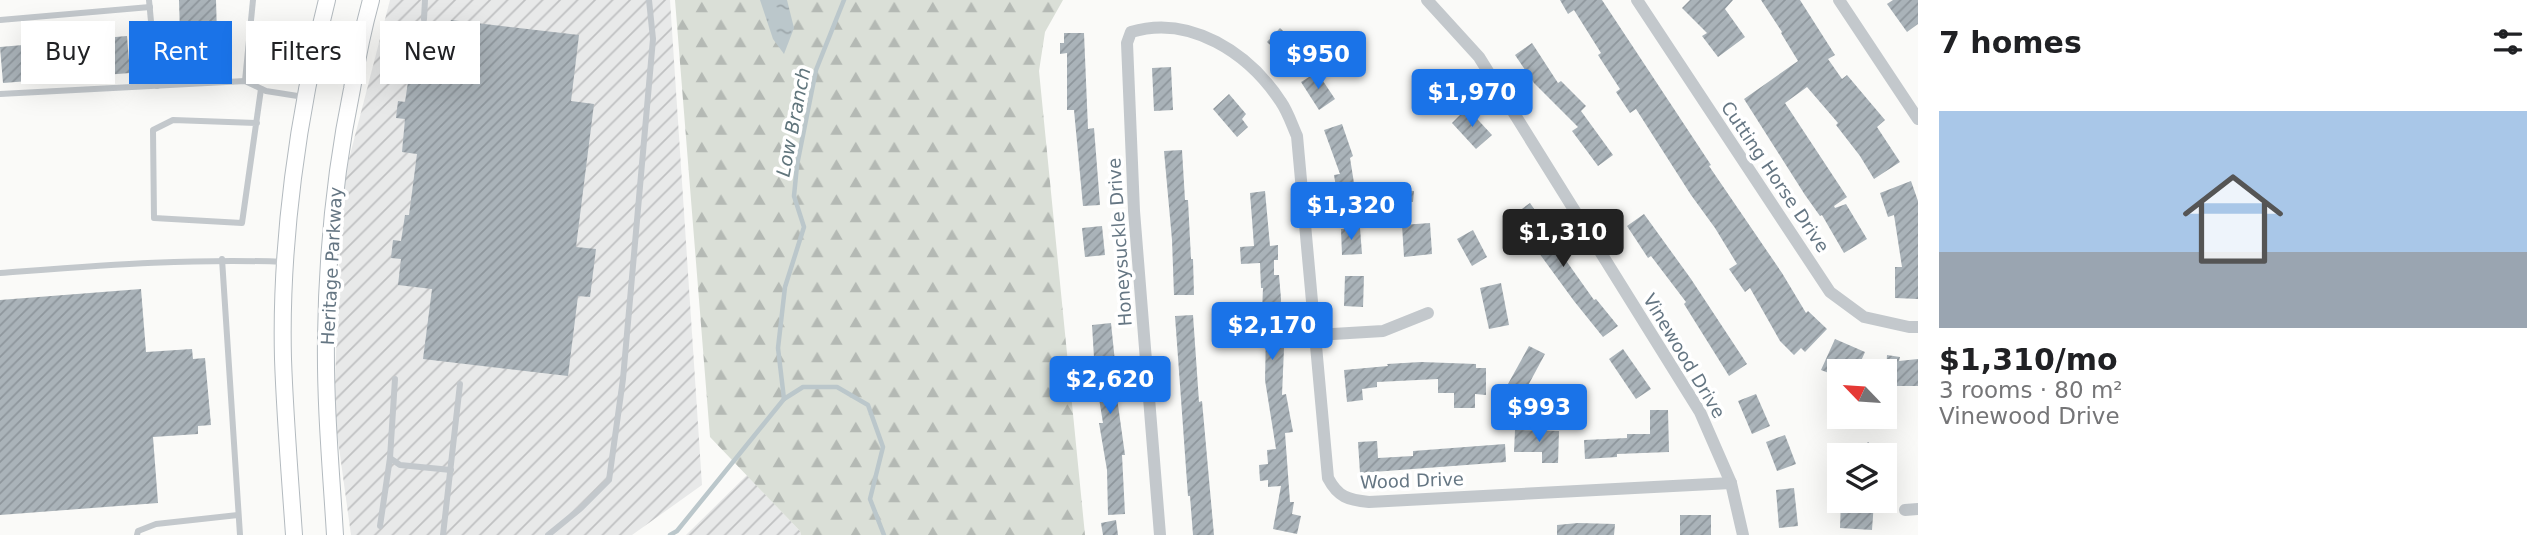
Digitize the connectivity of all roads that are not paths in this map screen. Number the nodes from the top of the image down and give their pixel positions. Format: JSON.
{"nodes":[{"id":1,"x":253,"y":0,"type":"edge"},
{"id":2,"x":327,"y":0,"type":"edge"},
{"id":3,"x":371,"y":0,"type":"edge"},
{"id":4,"x":425,"y":0,"type":"edge"},
{"id":5,"x":649,"y":0,"type":"edge"},
{"id":6,"x":1427,"y":0,"type":"edge"},
{"id":7,"x":1637,"y":0,"type":"edge"},
{"id":8,"x":1839,"y":0,"type":"edge"},
{"id":9,"x":150,"y":4,"type":"edge"},
{"id":10,"x":424,"y":19,"type":"dead end"},
{"id":11,"x":0,"y":20,"type":"edge"},
{"id":12,"x":1131,"y":32,"type":"joint"},
{"id":13,"x":245,"y":81,"type":"junction"},
{"id":14,"x":156,"y":86,"type":"junction"},
{"id":15,"x":261,"y":89,"type":"junction"},
{"id":16,"x":0,"y":94,"type":"edge"},
{"id":17,"x":306,"y":97,"type":"junction"},
{"id":18,"x":1918,"y":119,"type":"edge"},
{"id":19,"x":257,"y":123,"type":"junction"},
{"id":20,"x":222,"y":259,"type":"junction"},
{"id":21,"x":286,"y":262,"type":"junction"},
{"id":22,"x":0,"y":273,"type":"edge"},
{"id":23,"x":1428,"y":313,"type":"dead end"},
{"id":24,"x":1918,"y":327,"type":"edge"},
{"id":25,"x":1316,"y":335,"type":"junction"},
{"id":26,"x":396,"y":379,"type":"dead end"},
{"id":27,"x":460,"y":384,"type":"dead end"},
{"id":28,"x":390,"y":458,"type":"junction"},
{"id":29,"x":451,"y":470,"type":"junction"},
{"id":30,"x":1731,"y":483,"type":"junction"},
{"id":31,"x":238,"y":515,"type":"junction"},
{"id":32,"x":380,"y":526,"type":"dead end"},
{"id":33,"x":137,"y":535,"type":"edge"},
{"id":34,"x":240,"y":535,"type":"edge"},
{"id":35,"x":294,"y":535,"type":"edge"},
{"id":36,"x":335,"y":535,"type":"edge"},
{"id":37,"x":443,"y":535,"type":"edge"},
{"id":38,"x":548,"y":535,"type":"edge"},
{"id":39,"x":1160,"y":535,"type":"edge"},
{"id":40,"x":1743,"y":535,"type":"edge"}],
"edges":[{"from":1,"to":13,"type":"lane"},
{"from":2,"to":17,"type":"main road"},
{"from":3,"to":36,"type":"main road","name":"Heritage Parkway"},
{"from":4,"to":10,"type":"lane"},
{"from":5,"to":38,"type":"lane"},
{"from":6,"to":30,"type":"street","name":"Vinewood Drive"},
{"from":7,"to":24,"type":"street","name":"Cutting Horse Drive"},
{"from":8,"to":18,"type":"street"},
{"from":9,"to":11,"type":"lane"},
{"from":9,"to":14,"type":"lane"},
{"from":12,"to":25,"type":"street","name":"Wood Drive"},
{"from":12,"to":39,"type":"street","name":"Honeysuckle Drive"},
{"from":13,"to":14,"type":"lane"},
{"from":13,"to":15,"type":"lane"},
{"from":14,"to":16,"type":"lane"},
{"from":15,"to":17,"type":"lane"},
{"from":15,"to":19,"type":"lane"},
{"from":17,"to":21,"type":"main road"},
{"from":19,"to":19,"type":"lane"},
{"from":20,"to":21,"type":"lane"},
{"from":20,"to":22,"type":"lane"},
{"from":20,"to":31,"type":"lane"},
{"from":21,"to":35,"type":"main road"},
{"from":23,"to":25,"type":"street"},
{"from":25,"to":30,"type":"street","name":"Wood Drive"},
{"from":26,"to":28,"type":"lane"},
{"from":27,"to":29,"type":"lane"},
{"from":28,"to":29,"type":"lane"},
{"from":28,"to":32,"type":"lane"},
{"from":29,"to":37,"type":"lane"},
{"from":30,"to":40,"type":"street","name":"Vinewood Drive"},
{"from":31,"to":33,"type":"lane"},
{"from":31,"to":34,"type":"lane"}]}
